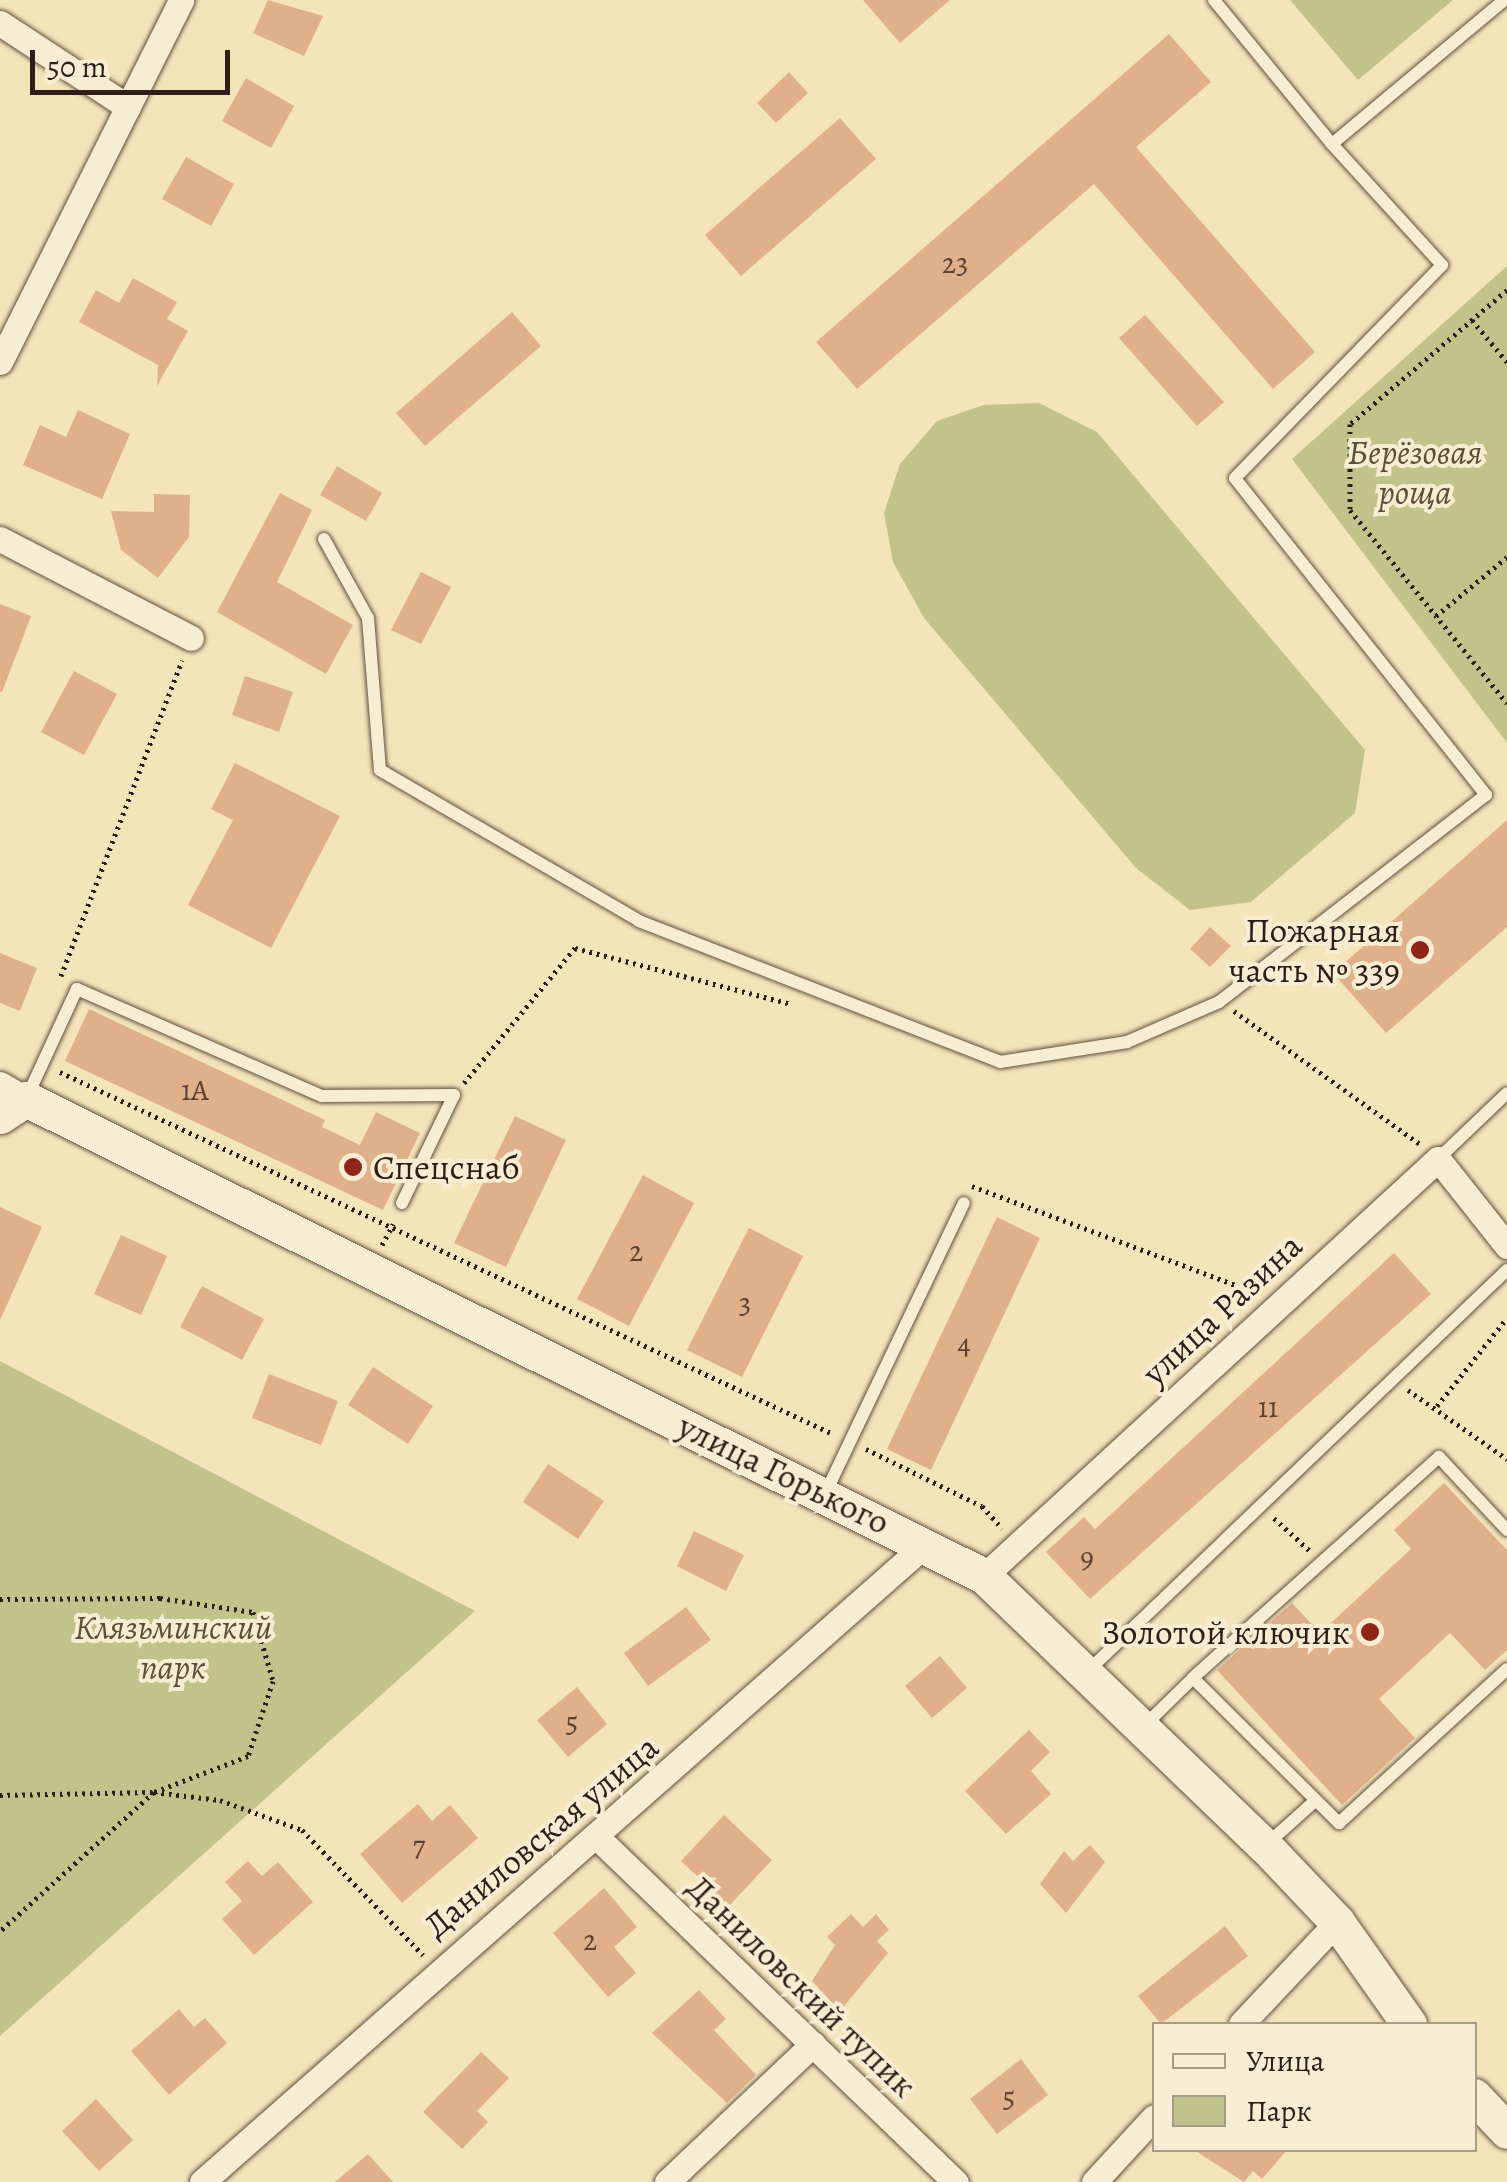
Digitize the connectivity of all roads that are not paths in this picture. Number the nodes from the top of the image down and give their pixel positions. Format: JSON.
{"nodes":[{"id":1,"x":181,"y":0,"type":"edge"},
{"id":2,"x":1214,"y":0,"type":"edge"},
{"id":3,"x":1504,"y":0,"type":"edge"},
{"id":4,"x":0,"y":23,"type":"edge"},
{"id":5,"x":128,"y":107,"type":"junction"},
{"id":6,"x":1332,"y":144,"type":"junction"},
{"id":7,"x":0,"y":362,"type":"edge"},
{"id":8,"x":0,"y":539,"type":"edge"},
{"id":9,"x":324,"y":539,"type":"dead end"},
{"id":10,"x":191,"y":638,"type":"road end"},
{"id":11,"x":1507,"y":1093,"type":"edge"},
{"id":12,"x":9,"y":1100,"type":"edge"},
{"id":13,"x":1438,"y":1159,"type":"junction"},
{"id":14,"x":964,"y":1202,"type":"road end"},
{"id":15,"x":402,"y":1203,"type":"road end"},
{"id":16,"x":1507,"y":1246,"type":"edge"},
{"id":17,"x":1507,"y":1270,"type":"edge"},
{"id":18,"x":825,"y":1494,"type":"junction"},
{"id":19,"x":1507,"y":1530,"type":"edge"},
{"id":20,"x":926,"y":1544,"type":"junction"},
{"id":21,"x":984,"y":1576,"type":"junction"},
{"id":22,"x":1090,"y":1669,"type":"junction"},
{"id":23,"x":1507,"y":1669,"type":"edge"},
{"id":24,"x":1192,"y":1678,"type":"junction"},
{"id":25,"x":1145,"y":1725,"type":"junction"},
{"id":26,"x":1315,"y":1800,"type":"junction"},
{"id":27,"x":600,"y":1840,"type":"junction"},
{"id":28,"x":1265,"y":1846,"type":"junction"},
{"id":29,"x":1336,"y":1922,"type":"junction"},
{"id":30,"x":1243,"y":2022,"type":"edge"},
{"id":31,"x":1409,"y":2022,"type":"edge"},
{"id":32,"x":813,"y":2044,"type":"junction"},
{"id":33,"x":1477,"y":2099,"type":"edge"},
{"id":34,"x":1152,"y":2119,"type":"edge"},
{"id":35,"x":1507,"y":2132,"type":"edge"},
{"id":36,"x":202,"y":2182,"type":"edge"},
{"id":37,"x":666,"y":2182,"type":"edge"},
{"id":38,"x":956,"y":2182,"type":"edge"},
{"id":39,"x":1094,"y":2182,"type":"edge"}],
"edges":[{"from":1,"to":5,"type":"street"},
{"from":2,"to":6,"type":"lane"},
{"from":3,"to":6,"type":"lane"},
{"from":4,"to":5,"type":"street"},
{"from":5,"to":7,"type":"street"},
{"from":6,"to":9,"type":"lane"},
{"from":8,"to":10,"type":"street"},
{"from":11,"to":13,"type":"lane","name":"улица Разина"},
{"from":12,"to":15,"type":"lane"},
{"from":12,"to":18,"type":"street","name":"улица Горького"},
{"from":13,"to":16,"type":"street"},
{"from":13,"to":21,"type":"street","name":"улица Разина"},
{"from":14,"to":18,"type":"lane"},
{"from":17,"to":22,"type":"lane"},
{"from":18,"to":20,"type":"street","name":"улица Горького"},
{"from":19,"to":24,"type":"lane"},
{"from":20,"to":21,"type":"street","name":"улица Горького"},
{"from":20,"to":27,"type":"street","name":"Даниловская улица"},
{"from":21,"to":22,"type":"street","name":"улица Горького"},
{"from":22,"to":25,"type":"street","name":"улица Горького"},
{"from":23,"to":26,"type":"lane"},
{"from":24,"to":25,"type":"lane"},
{"from":24,"to":26,"type":"lane"},
{"from":25,"to":28,"type":"street","name":"улица Горького"},
{"from":26,"to":28,"type":"lane"},
{"from":27,"to":32,"type":"street","name":"Даниловский тупик"},
{"from":27,"to":36,"type":"street","name":"Даниловская улица"},
{"from":28,"to":29,"type":"street","name":"улица Горького"},
{"from":29,"to":30,"type":"street"},
{"from":29,"to":31,"type":"street","name":"улица Горького"},
{"from":32,"to":37,"type":"street"},
{"from":32,"to":38,"type":"street","name":"Даниловский тупик"},
{"from":33,"to":35,"type":"street"},
{"from":34,"to":39,"type":"street"}]}
